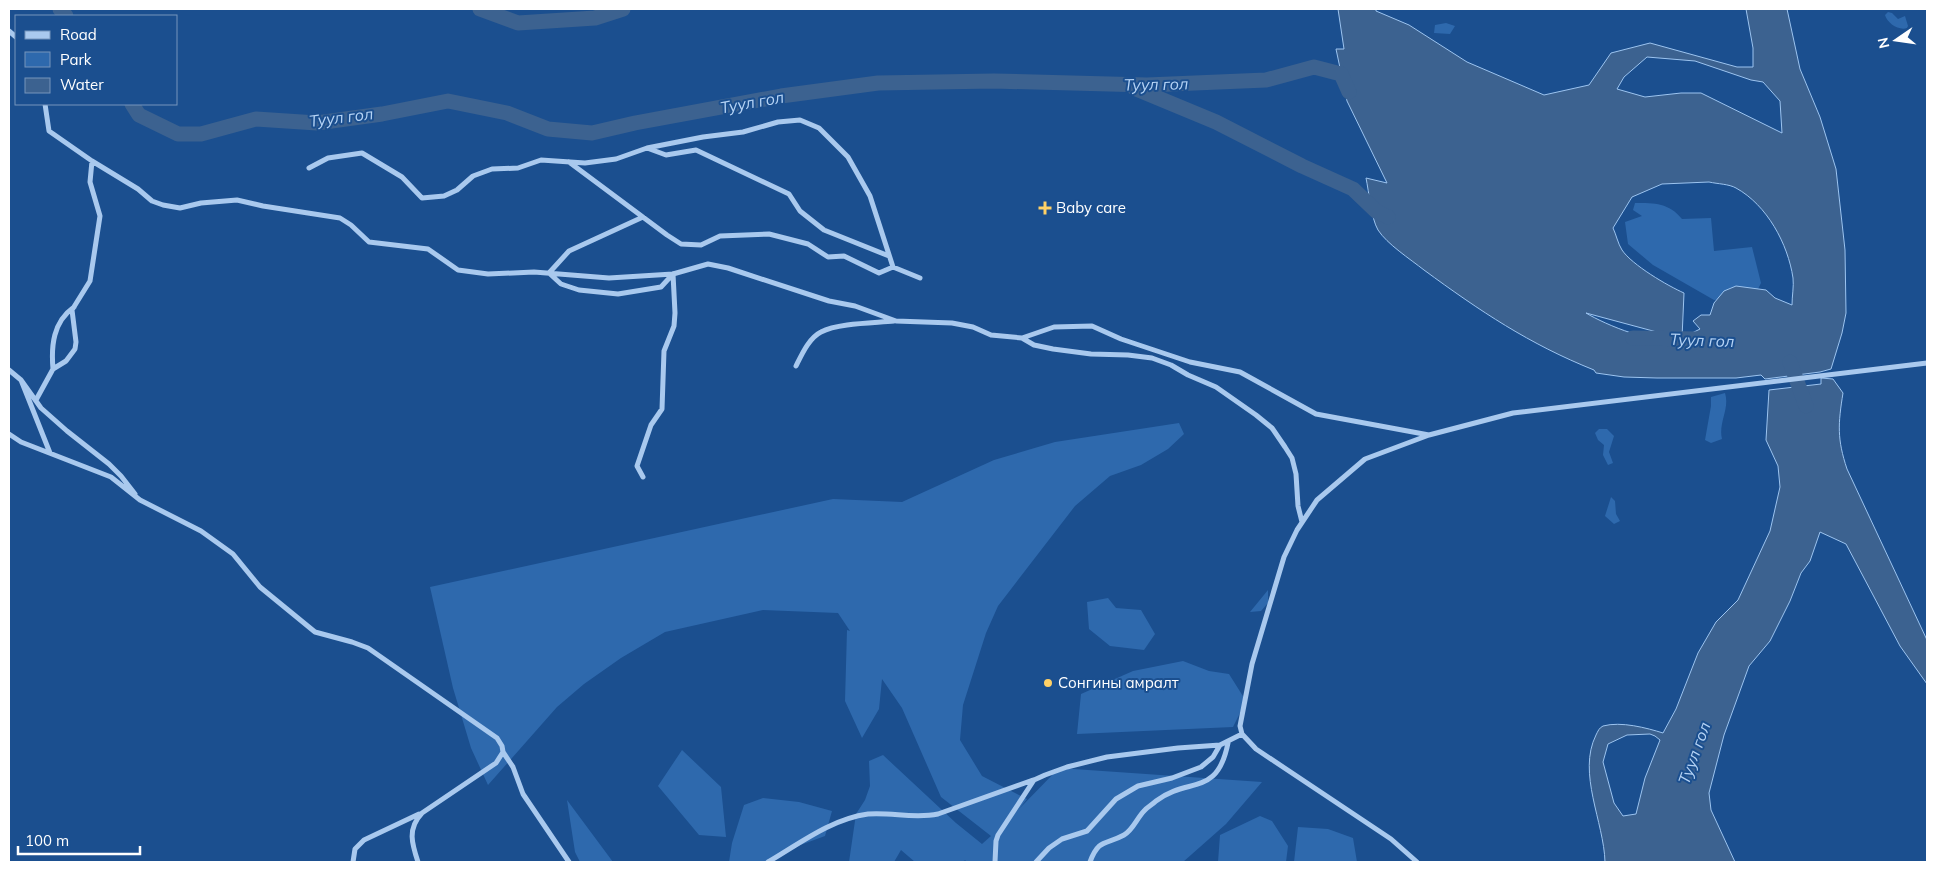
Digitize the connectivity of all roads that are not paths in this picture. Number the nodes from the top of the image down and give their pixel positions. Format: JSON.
{"nodes":[{"id":1,"x":46,"y":105,"type":"edge"},
{"id":2,"x":647,"y":148,"type":"junction"},
{"id":3,"x":92,"y":162,"type":"junction"},
{"id":4,"x":568,"y":162,"type":"junction"},
{"id":5,"x":309,"y":168,"type":"dead end"},
{"id":6,"x":643,"y":217,"type":"junction"},
{"id":7,"x":889,"y":256,"type":"junction"},
{"id":8,"x":893,"y":267,"type":"junction"},
{"id":9,"x":548,"y":273,"type":"junction"},
{"id":10,"x":673,"y":274,"type":"junction"},
{"id":11,"x":920,"y":278,"type":"dead end"},
{"id":12,"x":74,"y":307,"type":"junction"},
{"id":13,"x":896,"y":321,"type":"junction"},
{"id":14,"x":1022,"y":338,"type":"junction"},
{"id":15,"x":1927,"y":363,"type":"edge"},
{"id":16,"x":796,"y":366,"type":"dead end"},
{"id":17,"x":53,"y":369,"type":"junction"},
{"id":18,"x":9,"y":370,"type":"edge"},
{"id":19,"x":21,"y":380,"type":"junction"},
{"id":20,"x":36,"y":400,"type":"junction"},
{"id":21,"x":9,"y":434,"type":"edge"},
{"id":22,"x":1429,"y":435,"type":"junction"},
{"id":23,"x":50,"y":453,"type":"junction"},
{"id":24,"x":643,"y":477,"type":"dead end"},
{"id":25,"x":140,"y":500,"type":"junction"},
{"id":26,"x":1302,"y":522,"type":"junction"},
{"id":27,"x":1242,"y":734,"type":"junction"},
{"id":28,"x":1228,"y":743,"type":"junction"},
{"id":29,"x":1220,"y":745,"type":"junction"},
{"id":30,"x":504,"y":752,"type":"junction"},
{"id":31,"x":1034,"y":780,"type":"junction"},
{"id":32,"x":422,"y":813,"type":"junction"},
{"id":33,"x":353,"y":862,"type":"edge"},
{"id":34,"x":418,"y":862,"type":"edge"},
{"id":35,"x":569,"y":862,"type":"edge"},
{"id":36,"x":768,"y":862,"type":"edge"},
{"id":37,"x":995,"y":862,"type":"edge"},
{"id":38,"x":1036,"y":862,"type":"edge"},
{"id":39,"x":1090,"y":862,"type":"edge"},
{"id":40,"x":1416,"y":862,"type":"edge"}],
"edges":[{"from":1,"to":3,"type":"street"},
{"from":2,"to":4,"type":"street"},
{"from":2,"to":7,"type":"street"},
{"from":2,"to":7,"type":"street"},
{"from":3,"to":9,"type":"street"},
{"from":3,"to":12,"type":"street"},
{"from":4,"to":5,"type":"street"},
{"from":4,"to":6,"type":"street"},
{"from":6,"to":8,"type":"street"},
{"from":6,"to":9,"type":"street"},
{"from":7,"to":8,"type":"street"},
{"from":8,"to":11,"type":"street"},
{"from":9,"to":10,"type":"street"},
{"from":9,"to":10,"type":"street"},
{"from":10,"to":13,"type":"street"},
{"from":10,"to":24,"type":"street"},
{"from":12,"to":17,"type":"street"},
{"from":12,"to":17,"type":"street"},
{"from":13,"to":14,"type":"street"},
{"from":13,"to":16,"type":"street"},
{"from":14,"to":22,"type":"street"},
{"from":14,"to":26,"type":"street"},
{"from":15,"to":22,"type":"street"},
{"from":17,"to":20,"type":"street"},
{"from":18,"to":19,"type":"street"},
{"from":19,"to":20,"type":"street"},
{"from":19,"to":23,"type":"street"},
{"from":20,"to":25,"type":"street"},
{"from":21,"to":23,"type":"street"},
{"from":22,"to":26,"type":"street"},
{"from":23,"to":25,"type":"street"},
{"from":25,"to":30,"type":"street"},
{"from":26,"to":27,"type":"street"},
{"from":27,"to":28,"type":"street"},
{"from":27,"to":40,"type":"street"},
{"from":28,"to":29,"type":"street"},
{"from":28,"to":39,"type":"street"},
{"from":29,"to":31,"type":"street"},
{"from":29,"to":38,"type":"street"},
{"from":30,"to":32,"type":"street"},
{"from":30,"to":35,"type":"street"},
{"from":31,"to":36,"type":"street"},
{"from":31,"to":37,"type":"street"},
{"from":32,"to":33,"type":"street"},
{"from":32,"to":34,"type":"street"}]}
